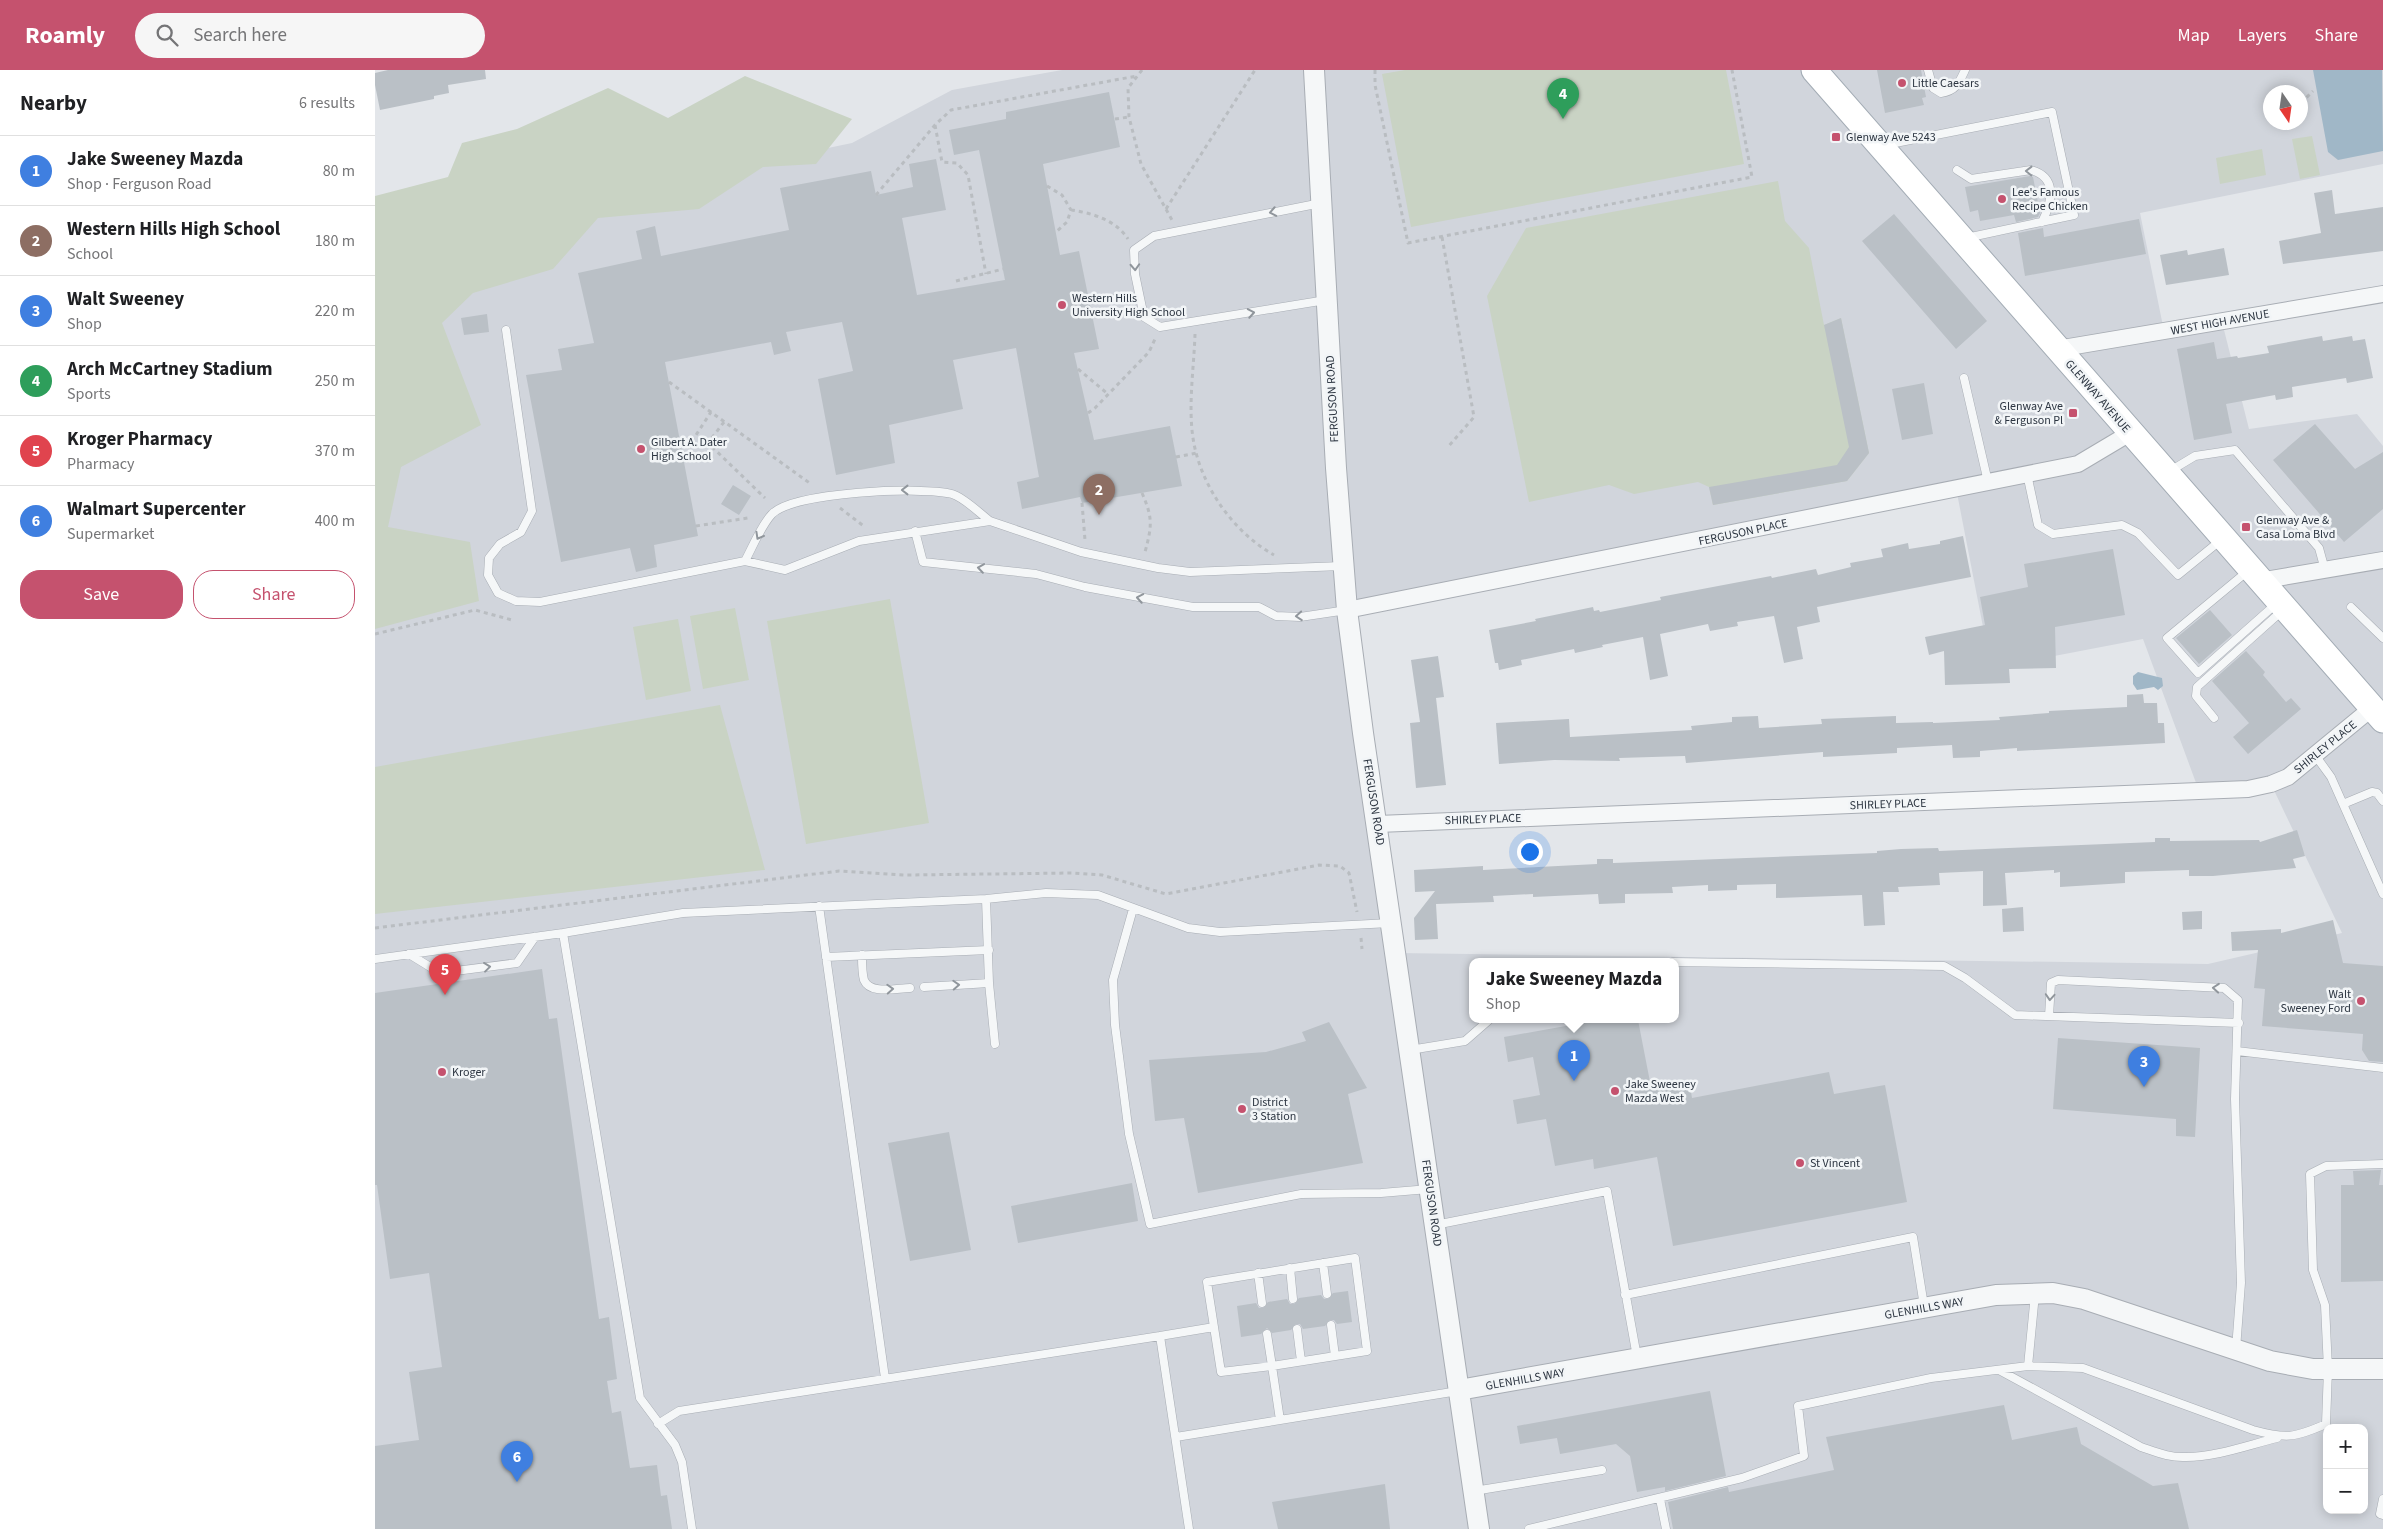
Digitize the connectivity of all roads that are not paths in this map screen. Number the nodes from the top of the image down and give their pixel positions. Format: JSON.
{"nodes":[{"id":1,"x":1314,"y":70,"type":"edge"},
{"id":2,"x":1814,"y":70,"type":"edge"},
{"id":3,"x":1928,"y":70,"type":"edge"},
{"id":4,"x":1965,"y":70,"type":"edge"},
{"id":5,"x":1881,"y":146,"type":"junction"},
{"id":6,"x":1957,"y":170,"type":"dead end"},
{"id":7,"x":1321,"y":203,"type":"junction"},
{"id":8,"x":2042,"y":222,"type":"junction"},
{"id":9,"x":1961,"y":239,"type":"junction"},
{"id":10,"x":2383,"y":294,"type":"edge"},
{"id":11,"x":1326,"y":300,"type":"junction"},
{"id":12,"x":506,"y":330,"type":"dead end"},
{"id":13,"x":2057,"y":349,"type":"junction"},
{"id":14,"x":1964,"y":378,"type":"dead end"},
{"id":15,"x":2130,"y":433,"type":"junction"},
{"id":16,"x":2027,"y":474,"type":"junction"},
{"id":17,"x":2166,"y":474,"type":"junction"},
{"id":18,"x":1988,"y":482,"type":"junction"},
{"id":19,"x":990,"y":521,"type":"junction"},
{"id":20,"x":915,"y":531,"type":"junction"},
{"id":21,"x":2222,"y":538,"type":"junction"},
{"id":22,"x":2383,"y":560,"type":"edge"},
{"id":23,"x":745,"y":561,"type":"junction"},
{"id":24,"x":1344,"y":566,"type":"junction"},
{"id":25,"x":2325,"y":570,"type":"junction"},
{"id":26,"x":2255,"y":575,"type":"junction"},
{"id":27,"x":2281,"y":605,"type":"junction"},
{"id":28,"x":2351,"y":607,"type":"dead end"},
{"id":29,"x":1347,"y":610,"type":"junction"},
{"id":30,"x":2383,"y":638,"type":"edge"},
{"id":31,"x":2379,"y":714,"type":"edge"},
{"id":32,"x":2214,"y":718,"type":"dead end"},
{"id":33,"x":2315,"y":755,"type":"junction"},
{"id":34,"x":2383,"y":801,"type":"edge"},
{"id":35,"x":2343,"y":804,"type":"junction"},
{"id":36,"x":1377,"y":824,"type":"junction"},
{"id":37,"x":2383,"y":894,"type":"edge"},
{"id":38,"x":986,"y":899,"type":"junction"},
{"id":39,"x":819,"y":906,"type":"junction"},
{"id":40,"x":1133,"y":909,"type":"junction"},
{"id":41,"x":1392,"y":923,"type":"junction"},
{"id":42,"x":563,"y":933,"type":"junction"},
{"id":43,"x":535,"y":937,"type":"junction"},
{"id":44,"x":989,"y":950,"type":"junction"},
{"id":45,"x":409,"y":954,"type":"junction"},
{"id":46,"x":862,"y":955,"type":"junction"},
{"id":47,"x":826,"y":957,"type":"junction"},
{"id":48,"x":375,"y":959,"type":"edge"},
{"id":49,"x":1679,"y":962,"type":"edge"},
{"id":50,"x":989,"y":983,"type":"junction"},
{"id":51,"x":924,"y":987,"type":"dead end"},
{"id":52,"x":910,"y":988,"type":"dead end"},
{"id":53,"x":2049,"y":1016,"type":"junction"},
{"id":54,"x":1486,"y":1023,"type":"edge"},
{"id":55,"x":2239,"y":1023,"type":"junction"},
{"id":56,"x":995,"y":1044,"type":"dead end"},
{"id":57,"x":1410,"y":1050,"type":"junction"},
{"id":58,"x":2237,"y":1051,"type":"junction"},
{"id":59,"x":2383,"y":1068,"type":"edge"},
{"id":60,"x":2383,"y":1164,"type":"edge"},
{"id":61,"x":1430,"y":1189,"type":"junction"},
{"id":62,"x":1435,"y":1225,"type":"junction"},
{"id":63,"x":1323,"y":1263,"type":"junction"},
{"id":64,"x":1289,"y":1268,"type":"junction"},
{"id":65,"x":1257,"y":1273,"type":"junction"},
{"id":66,"x":1327,"y":1294,"type":"dead end"},
{"id":67,"x":2035,"y":1294,"type":"junction"},
{"id":68,"x":1625,"y":1295,"type":"junction"},
{"id":69,"x":1293,"y":1298,"type":"dead end"},
{"id":70,"x":1262,"y":1303,"type":"dead end"},
{"id":71,"x":1924,"y":1308,"type":"junction"},
{"id":72,"x":1331,"y":1325,"type":"dead end"},
{"id":73,"x":1213,"y":1327,"type":"junction"},
{"id":74,"x":1297,"y":1330,"type":"dead end"},
{"id":75,"x":1267,"y":1334,"type":"dead end"},
{"id":76,"x":1160,"y":1336,"type":"junction"},
{"id":77,"x":2236,"y":1349,"type":"junction"},
{"id":78,"x":1335,"y":1356,"type":"junction"},
{"id":79,"x":1637,"y":1359,"type":"junction"},
{"id":80,"x":1301,"y":1361,"type":"junction"},
{"id":81,"x":1271,"y":1366,"type":"junction"},
{"id":82,"x":2028,"y":1366,"type":"junction"},
{"id":83,"x":2383,"y":1368,"type":"edge"},
{"id":84,"x":2328,"y":1369,"type":"junction"},
{"id":85,"x":1999,"y":1370,"type":"junction"},
{"id":86,"x":885,"y":1378,"type":"junction"},
{"id":87,"x":1459,"y":1390,"type":"junction"},
{"id":88,"x":1279,"y":1420,"type":"junction"},
{"id":89,"x":658,"y":1424,"type":"junction"},
{"id":90,"x":1176,"y":1437,"type":"junction"},
{"id":91,"x":2279,"y":1437,"type":"junction"},
{"id":92,"x":1602,"y":1470,"type":"dead end"},
{"id":93,"x":1473,"y":1491,"type":"junction"},
{"id":94,"x":1661,"y":1499,"type":"junction"},
{"id":95,"x":2383,"y":1499,"type":"edge"},
{"id":96,"x":2383,"y":1515,"type":"edge"},
{"id":97,"x":692,"y":1529,"type":"edge"},
{"id":98,"x":1189,"y":1529,"type":"edge"},
{"id":99,"x":1479,"y":1529,"type":"edge"},
{"id":100,"x":1529,"y":1529,"type":"edge"},
{"id":101,"x":1665,"y":1529,"type":"edge"}],
"edges":[{"from":1,"to":7,"type":"street","name":"FERGUSON ROAD"},
{"from":2,"to":5,"type":"main road","name":"GLENWAY AVENUE"},
{"from":3,"to":4,"type":"lane"},
{"from":5,"to":8,"type":"lane"},
{"from":5,"to":9,"type":"main road","name":"GLENWAY AVENUE"},
{"from":8,"to":6,"type":"lane","one_way":true},
{"from":7,"to":11,"type":"street","name":"FERGUSON ROAD"},
{"from":7,"to":11,"type":"lane","one_way":true},
{"from":8,"to":9,"type":"lane"},
{"from":9,"to":13,"type":"main road","name":"GLENWAY AVENUE"},
{"from":10,"to":13,"type":"street","name":"WEST HIGH AVENUE"},
{"from":11,"to":24,"type":"street","name":"FERGUSON ROAD"},
{"from":12,"to":23,"type":"lane"},
{"from":13,"to":15,"type":"main road","name":"GLENWAY AVENUE"},
{"from":14,"to":18,"type":"lane"},
{"from":15,"to":16,"type":"street","name":"FERGUSON PLACE"},
{"from":15,"to":17,"type":"main road","name":"GLENWAY AVENUE"},
{"from":16,"to":18,"type":"street","name":"FERGUSON PLACE"},
{"from":16,"to":21,"type":"lane"},
{"from":17,"to":21,"type":"main road","name":"GLENWAY AVENUE"},
{"from":17,"to":25,"type":"lane"},
{"from":18,"to":29,"type":"street","name":"FERGUSON PLACE"},
{"from":19,"to":20,"type":"lane"},
{"from":19,"to":23,"type":"lane","one_way":true},
{"from":19,"to":24,"type":"lane"},
{"from":20,"to":23,"type":"lane"},
{"from":29,"to":20,"type":"lane","one_way":true},
{"from":21,"to":26,"type":"main road","name":"GLENWAY AVENUE"},
{"from":22,"to":25,"type":"street"},
{"from":24,"to":29,"type":"street","name":"FERGUSON ROAD"},
{"from":25,"to":26,"type":"street"},
{"from":26,"to":27,"type":"main road","name":"GLENWAY AVENUE"},
{"from":26,"to":27,"type":"lane"},
{"from":27,"to":31,"type":"main road","name":"GLENWAY AVENUE"},
{"from":27,"to":32,"type":"lane"},
{"from":28,"to":30,"type":"lane"},
{"from":29,"to":36,"type":"street","name":"FERGUSON ROAD"},
{"from":31,"to":33,"type":"street","name":"SHIRLEY PLACE"},
{"from":33,"to":35,"type":"lane"},
{"from":33,"to":36,"type":"street","name":"SHIRLEY PLACE"},
{"from":34,"to":35,"type":"lane"},
{"from":35,"to":37,"type":"lane"},
{"from":36,"to":41,"type":"street","name":"FERGUSON ROAD"},
{"from":38,"to":39,"type":"lane"},
{"from":38,"to":40,"type":"lane"},
{"from":38,"to":44,"type":"lane"},
{"from":39,"to":42,"type":"lane"},
{"from":39,"to":47,"type":"lane"},
{"from":40,"to":41,"type":"lane"},
{"from":40,"to":61,"type":"lane"},
{"from":41,"to":57,"type":"street","name":"FERGUSON ROAD"},
{"from":42,"to":43,"type":"lane"},
{"from":42,"to":89,"type":"lane"},
{"from":43,"to":45,"type":"lane"},
{"from":45,"to":43,"type":"lane","one_way":true},
{"from":44,"to":46,"type":"lane"},
{"from":44,"to":50,"type":"lane"},
{"from":45,"to":48,"type":"lane"},
{"from":46,"to":47,"type":"lane"},
{"from":46,"to":52,"type":"lane","one_way":true},
{"from":47,"to":86,"type":"lane"},
{"from":49,"to":53,"type":"lane"},
{"from":51,"to":50,"type":"lane","one_way":true},
{"from":50,"to":56,"type":"lane"},
{"from":53,"to":55,"type":"lane"},
{"from":55,"to":53,"type":"lane","one_way":true},
{"from":54,"to":57,"type":"lane"},
{"from":55,"to":58,"type":"lane"},
{"from":57,"to":61,"type":"street","name":"FERGUSON ROAD"},
{"from":58,"to":59,"type":"lane"},
{"from":58,"to":77,"type":"lane"},
{"from":60,"to":84,"type":"lane"},
{"from":61,"to":62,"type":"street","name":"FERGUSON ROAD"},
{"from":62,"to":68,"type":"lane"},
{"from":62,"to":87,"type":"street","name":"FERGUSON ROAD"},
{"from":63,"to":64,"type":"lane"},
{"from":63,"to":66,"type":"lane"},
{"from":63,"to":78,"type":"lane"},
{"from":64,"to":65,"type":"lane"},
{"from":64,"to":69,"type":"lane"},
{"from":65,"to":70,"type":"lane"},
{"from":65,"to":73,"type":"lane"},
{"from":67,"to":71,"type":"street","name":"GLENHILLS WAY"},
{"from":67,"to":77,"type":"street","name":"GLENHILLS WAY"},
{"from":67,"to":82,"type":"lane"},
{"from":68,"to":71,"type":"lane"},
{"from":68,"to":79,"type":"lane"},
{"from":71,"to":79,"type":"street","name":"GLENHILLS WAY"},
{"from":72,"to":78,"type":"lane"},
{"from":73,"to":76,"type":"lane"},
{"from":73,"to":81,"type":"lane"},
{"from":74,"to":80,"type":"lane"},
{"from":75,"to":81,"type":"lane"},
{"from":76,"to":86,"type":"lane"},
{"from":76,"to":90,"type":"lane"},
{"from":77,"to":84,"type":"street","name":"GLENHILLS WAY"},
{"from":78,"to":80,"type":"lane"},
{"from":79,"to":87,"type":"street","name":"GLENHILLS WAY"},
{"from":80,"to":81,"type":"lane"},
{"from":81,"to":88,"type":"lane"},
{"from":82,"to":85,"type":"lane"},
{"from":82,"to":91,"type":"lane"},
{"from":83,"to":84,"type":"street","name":"GLENHILLS WAY"},
{"from":84,"to":91,"type":"lane"},
{"from":85,"to":91,"type":"lane"},
{"from":85,"to":94,"type":"lane"},
{"from":86,"to":89,"type":"lane"},
{"from":87,"to":88,"type":"lane"},
{"from":87,"to":93,"type":"street","name":"FERGUSON ROAD"},
{"from":88,"to":90,"type":"lane"},
{"from":89,"to":97,"type":"lane"},
{"from":90,"to":98,"type":"lane"},
{"from":92,"to":93,"type":"lane"},
{"from":93,"to":99,"type":"street","name":"FERGUSON ROAD"},
{"from":94,"to":100,"type":"lane"},
{"from":94,"to":101,"type":"lane"},
{"from":95,"to":96,"type":"lane"}]}
